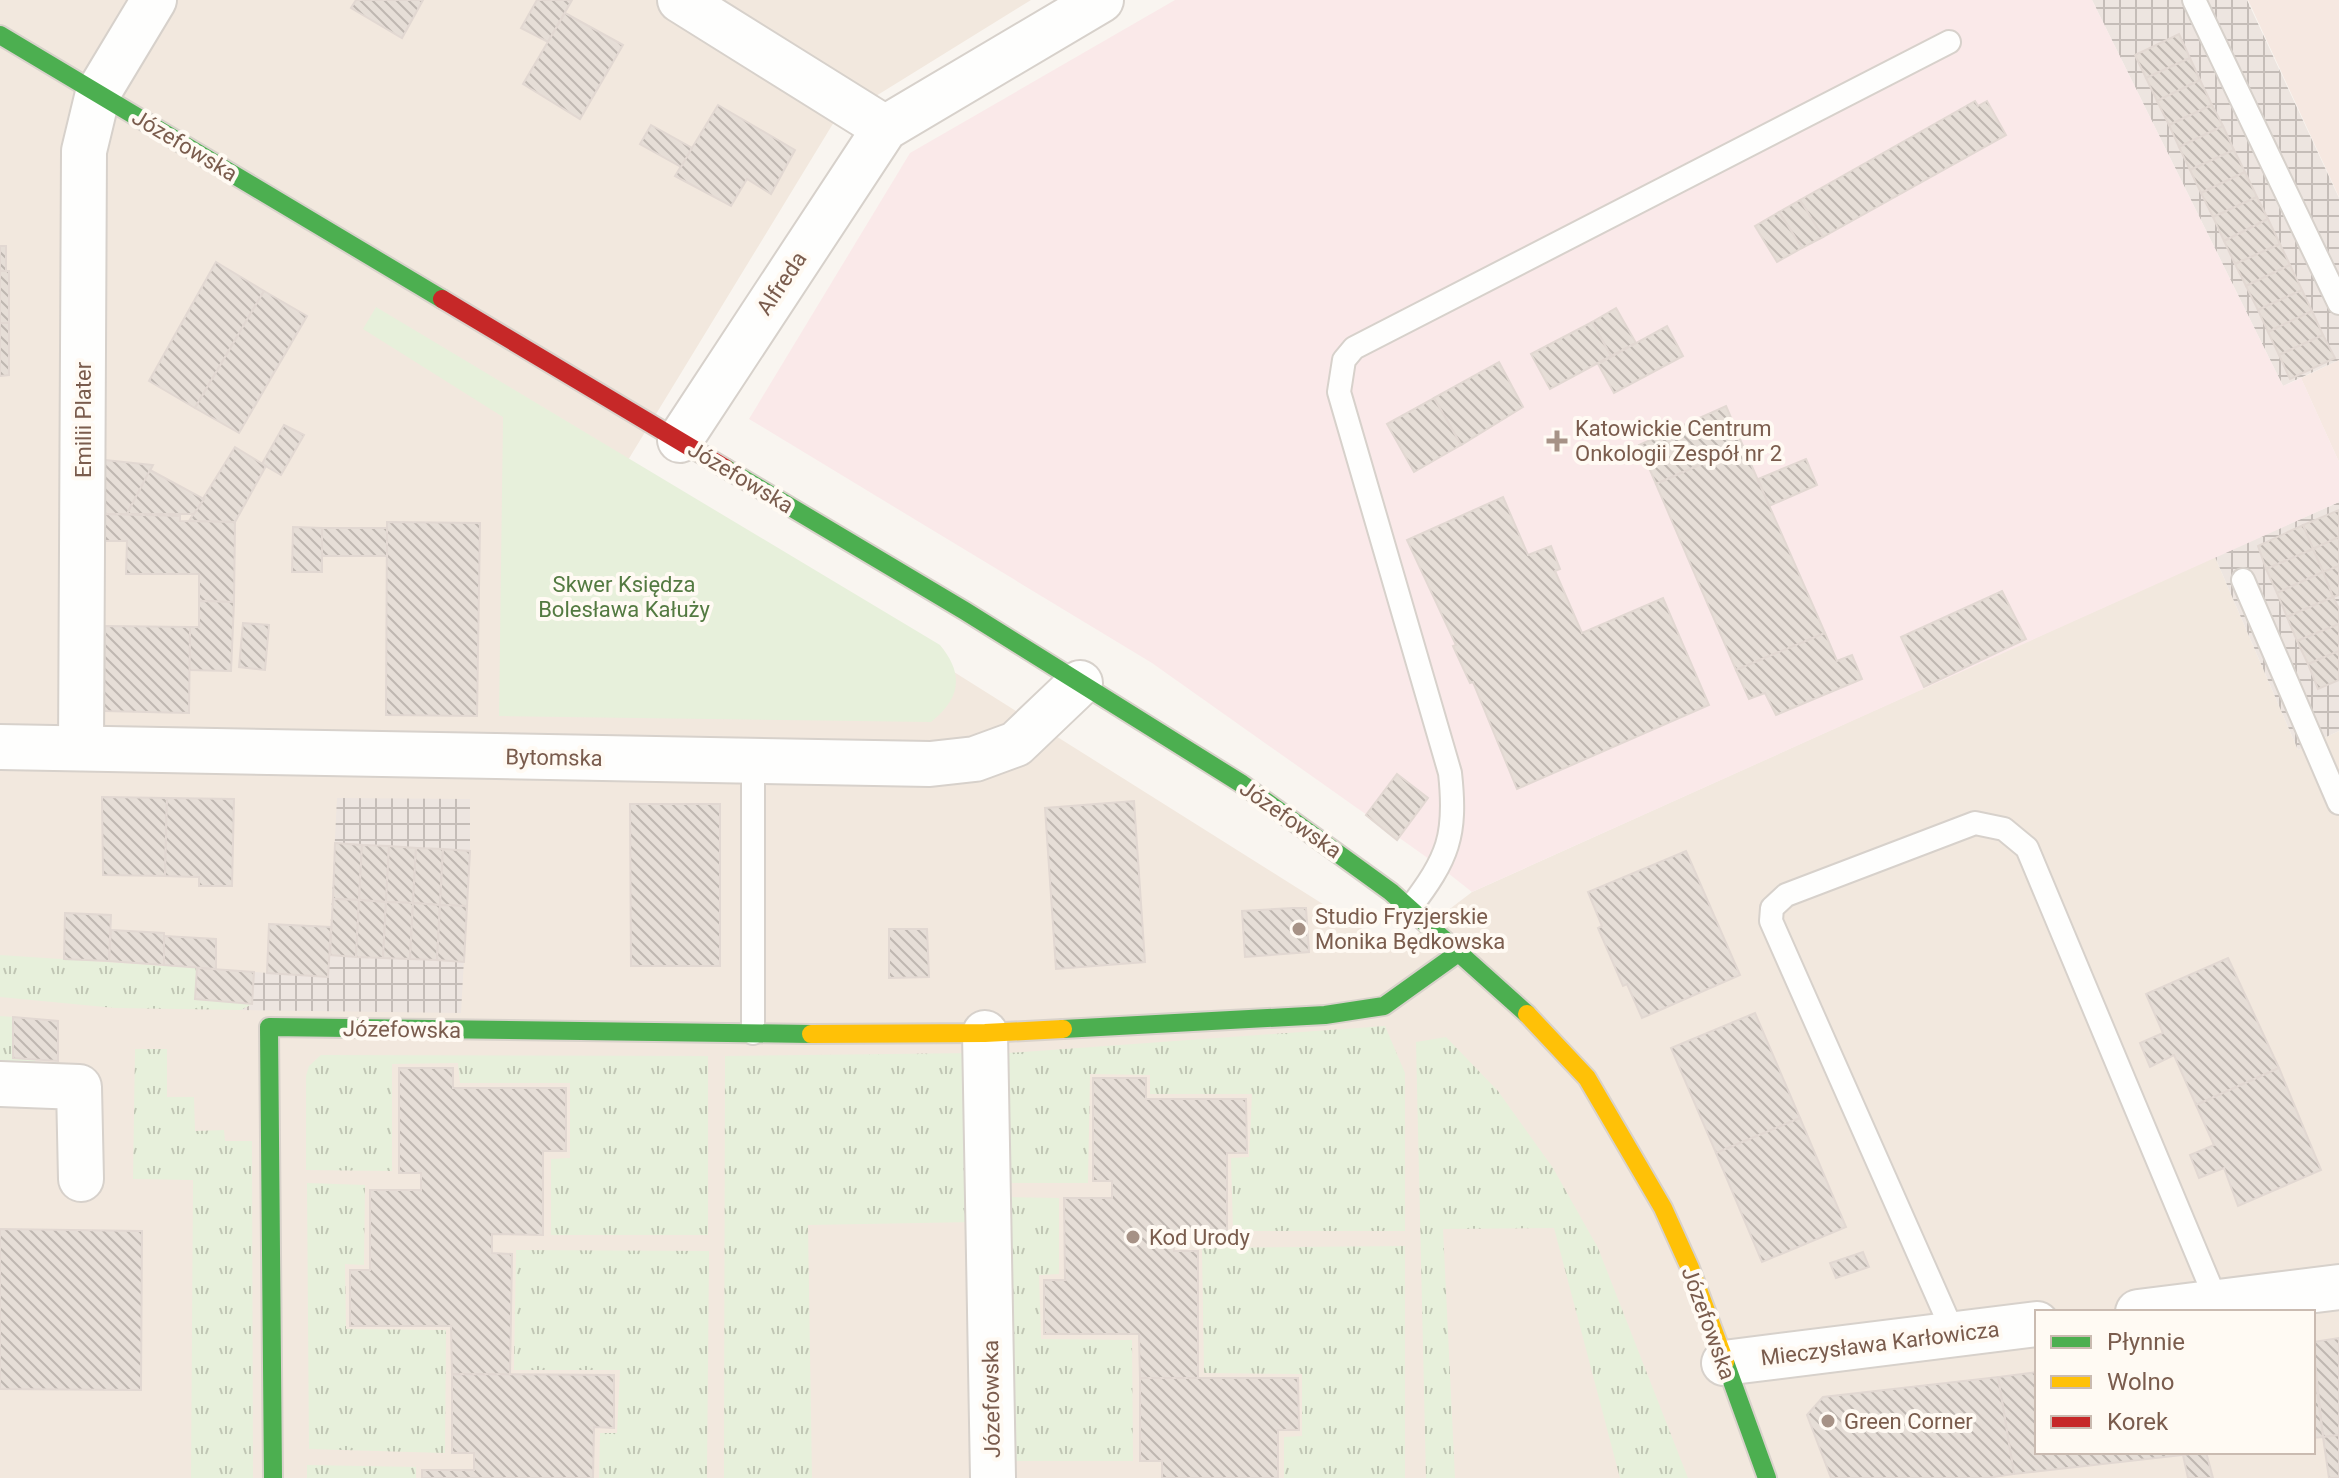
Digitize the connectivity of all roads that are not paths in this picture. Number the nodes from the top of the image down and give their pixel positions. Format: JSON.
{"nodes":[{"id":1,"x":154,"y":0,"type":"edge"},
{"id":2,"x":680,"y":0,"type":"edge"},
{"id":3,"x":1101,"y":0,"type":"edge"},
{"id":4,"x":2194,"y":0,"type":"edge"},
{"id":5,"x":0,"y":35,"type":"edge"},
{"id":6,"x":1949,"y":42,"type":"dead end"},
{"id":7,"x":98,"y":93,"type":"junction"},
{"id":8,"x":885,"y":128,"type":"junction"},
{"id":9,"x":2339,"y":303,"type":"edge"},
{"id":10,"x":680,"y":440,"type":"junction"},
{"id":11,"x":2243,"y":580,"type":"dead end"},
{"id":12,"x":1080,"y":683,"type":"junction"},
{"id":13,"x":0,"y":747,"type":"edge"},
{"id":14,"x":81,"y":748,"type":"junction"},
{"id":15,"x":753,"y":761,"type":"junction"},
{"id":16,"x":2339,"y":803,"type":"edge"},
{"id":17,"x":1410,"y":908,"type":"junction"},
{"id":18,"x":1461,"y":951,"type":"junction"},
{"id":19,"x":753,"y":1033,"type":"junction"},
{"id":20,"x":985,"y":1033,"type":"junction"},
{"id":21,"x":0,"y":1084,"type":"edge"},
{"id":22,"x":81,"y":1179,"type":"dead end"},
{"id":23,"x":2339,"y":1287,"type":"edge"},
{"id":24,"x":2217,"y":1302,"type":"junction"},
{"id":25,"x":2154,"y":1310,"type":"edge"},
{"id":26,"x":2035,"y":1324,"type":"edge"},
{"id":27,"x":1954,"y":1334,"type":"junction"},
{"id":28,"x":1724,"y":1363,"type":"junction"},
{"id":29,"x":273,"y":1478,"type":"edge"},
{"id":30,"x":993,"y":1478,"type":"edge"},
{"id":31,"x":1767,"y":1478,"type":"edge"}],
"edges":[{"from":1,"to":7,"type":"street"},
{"from":2,"to":8,"type":"street"},
{"from":3,"to":8,"type":"street","name":"Alfreda"},
{"from":4,"to":9,"type":"lane"},
{"from":5,"to":7,"type":"street","name":"Józefowska"},
{"from":6,"to":17,"type":"lane"},
{"from":7,"to":10,"type":"street","name":"Józefowska"},
{"from":7,"to":14,"type":"street","name":"Emilii Plater"},
{"from":8,"to":10,"type":"street","name":"Alfreda"},
{"from":10,"to":12,"type":"street","name":"Józefowska"},
{"from":11,"to":16,"type":"lane"},
{"from":12,"to":15,"type":"street","name":"Bytomska"},
{"from":12,"to":17,"type":"street","name":"Józefowska"},
{"from":13,"to":14,"type":"street","name":"Bytomska"},
{"from":14,"to":15,"type":"street","name":"Bytomska"},
{"from":15,"to":19,"type":"lane"},
{"from":17,"to":18,"type":"street","name":"Józefowska"},
{"from":18,"to":20,"type":"street","name":"Józefowska"},
{"from":18,"to":28,"type":"street","name":"Józefowska"},
{"from":19,"to":20,"type":"street","name":"Józefowska"},
{"from":19,"to":29,"type":"street","name":"Józefowska"},
{"from":20,"to":30,"type":"street","name":"Józefowska"},
{"from":21,"to":22,"type":"street"},
{"from":23,"to":24,"type":"street"},
{"from":24,"to":25,"type":"street"},
{"from":24,"to":27,"type":"lane"},
{"from":26,"to":27,"type":"street","name":"Mieczysława Karłowicza"},
{"from":27,"to":28,"type":"street","name":"Mieczysława Karłowicza"},
{"from":28,"to":31,"type":"street","name":"Józefowska"}]}
